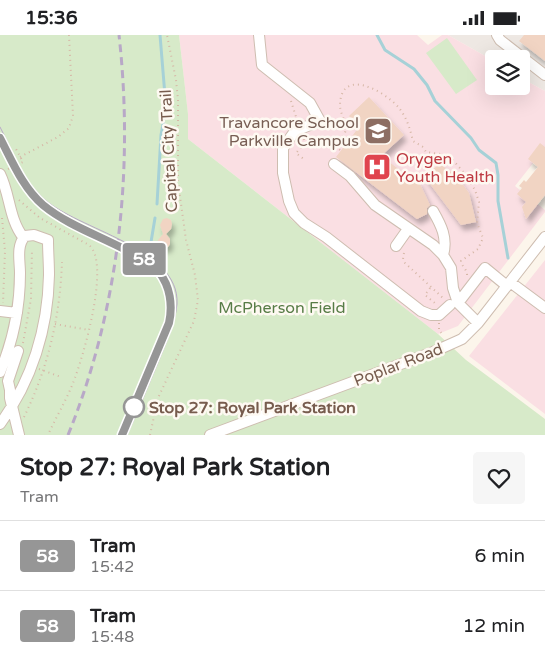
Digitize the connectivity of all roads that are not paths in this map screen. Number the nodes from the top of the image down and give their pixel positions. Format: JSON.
{"nodes":[{"id":1,"x":259,"y":35,"type":"edge"},
{"id":2,"x":497,"y":35,"type":"edge"},
{"id":3,"x":545,"y":75,"type":"edge"},
{"id":4,"x":334,"y":164,"type":"dead end"},
{"id":5,"x":3,"y":172,"type":"edge"},
{"id":6,"x":433,"y":211,"type":"dead end"},
{"id":7,"x":408,"y":229,"type":"junction"},
{"id":8,"x":24,"y":237,"type":"junction"},
{"id":9,"x":545,"y":237,"type":"edge"},
{"id":10,"x":397,"y":244,"type":"road end"},
{"id":11,"x":444,"y":255,"type":"junction"},
{"id":12,"x":509,"y":284,"type":"junction"},
{"id":13,"x":454,"y":304,"type":"junction"},
{"id":14,"x":545,"y":309,"type":"edge"},
{"id":15,"x":1,"y":311,"type":"edge"},
{"id":16,"x":17,"y":313,"type":"junction"},
{"id":17,"x":478,"y":323,"type":"junction"},
{"id":18,"x":20,"y":349,"type":"road end"},
{"id":19,"x":1,"y":367,"type":"edge"},
{"id":20,"x":12,"y":407,"type":"junction"},
{"id":21,"x":0,"y":423,"type":"edge"},
{"id":22,"x":20,"y":435,"type":"edge"},
{"id":23,"x":210,"y":435,"type":"edge"}],
"edges":[{"from":1,"to":13,"type":"street"},
{"from":2,"to":3,"type":"street"},
{"from":4,"to":7,"type":"street"},
{"from":5,"to":8,"type":"street"},
{"from":6,"to":11,"type":"street"},
{"from":7,"to":10,"type":"street"},
{"from":7,"to":11,"type":"street"},
{"from":8,"to":16,"type":"street"},
{"from":8,"to":20,"type":"street"},
{"from":9,"to":12,"type":"street","name":"Poplar Road"},
{"from":11,"to":13,"type":"street"},
{"from":12,"to":13,"type":"street"},
{"from":12,"to":14,"type":"street"},
{"from":12,"to":17,"type":"street","name":"Poplar Road"},
{"from":13,"to":17,"type":"street"},
{"from":15,"to":16,"type":"street"},
{"from":16,"to":19,"type":"street"},
{"from":17,"to":23,"type":"street","name":"Poplar Road"},
{"from":18,"to":20,"type":"street"},
{"from":20,"to":21,"type":"street"},
{"from":20,"to":22,"type":"street"}]}
